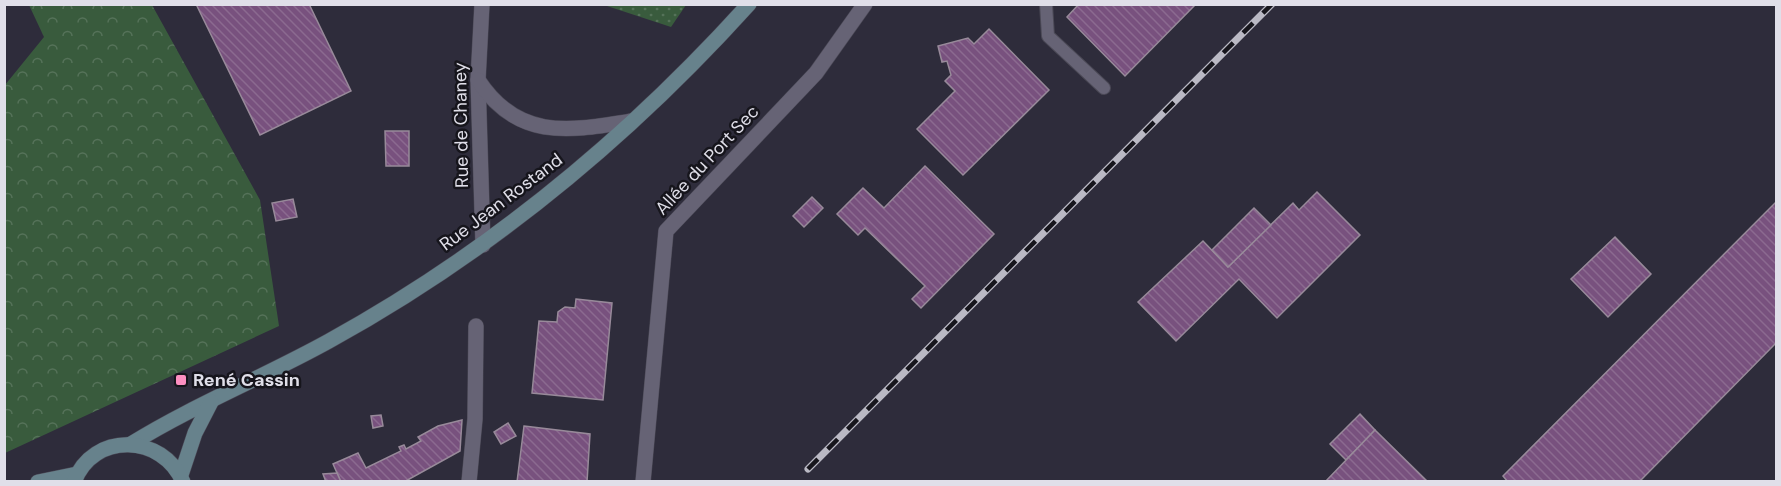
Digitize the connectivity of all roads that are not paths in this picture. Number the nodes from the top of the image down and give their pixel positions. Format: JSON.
{"nodes":[{"id":1,"x":482,"y":4,"type":"edge"},
{"id":2,"x":749,"y":4,"type":"edge"},
{"id":3,"x":865,"y":4,"type":"edge"},
{"id":4,"x":1046,"y":4,"type":"edge"},
{"id":5,"x":478,"y":80,"type":"junction"},
{"id":6,"x":1104,"y":88,"type":"dead end"},
{"id":7,"x":632,"y":121,"type":"junction"},
{"id":8,"x":483,"y":245,"type":"junction"},
{"id":9,"x":476,"y":326,"type":"dead end"},
{"id":10,"x":211,"y":402,"type":"junction"},
{"id":11,"x":131,"y":444,"type":"junction"},
{"id":12,"x":75,"y":478,"type":"edge"},
{"id":13,"x":182,"y":478,"type":"edge"},
{"id":14,"x":38,"y":482,"type":"edge"},
{"id":15,"x":469,"y":482,"type":"edge"},
{"id":16,"x":642,"y":482,"type":"edge"}],
"edges":[{"from":1,"to":5,"type":"street","name":"Rue de Chaney"},
{"from":2,"to":7,"type":"main road","name":"Rue Jean Rostand"},
{"from":3,"to":16,"type":"street","name":"Allée du Port Sec"},
{"from":4,"to":6,"type":"lane"},
{"from":5,"to":7,"type":"street"},
{"from":5,"to":8,"type":"street","name":"Rue de Chaney"},
{"from":7,"to":8,"type":"main road","name":"Rue Jean Rostand"},
{"from":8,"to":10,"type":"main road","name":"Rue Jean Rostand"},
{"from":9,"to":15,"type":"street"},
{"from":10,"to":11,"type":"main road","name":"Rue Jean Rostand"},
{"from":10,"to":13,"type":"main road"},
{"from":11,"to":12,"type":"main road"},
{"from":11,"to":13,"type":"main road"},
{"from":12,"to":14,"type":"main road"}]}
